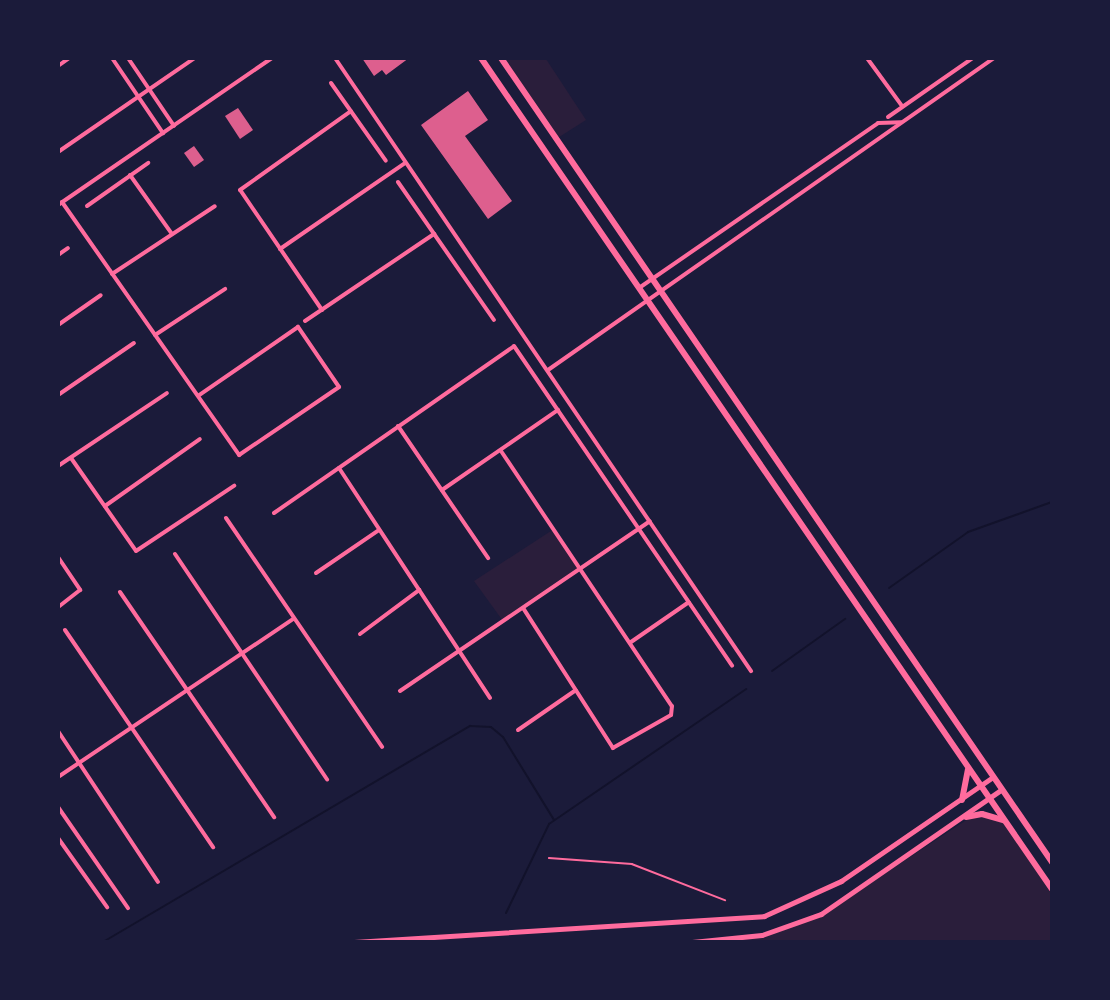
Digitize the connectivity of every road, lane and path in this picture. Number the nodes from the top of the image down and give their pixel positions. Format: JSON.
{"nodes":[{"id":1,"x":69,"y":58,"type":"edge"},
{"id":2,"x":112,"y":58,"type":"edge"},
{"id":3,"x":128,"y":58,"type":"edge"},
{"id":4,"x":195,"y":58,"type":"edge"},
{"id":5,"x":272,"y":58,"type":"edge"},
{"id":6,"x":335,"y":58,"type":"edge"},
{"id":7,"x":481,"y":58,"type":"edge"},
{"id":8,"x":501,"y":58,"type":"edge"},
{"id":9,"x":867,"y":58,"type":"edge"},
{"id":10,"x":973,"y":58,"type":"edge"},
{"id":11,"x":994,"y":58,"type":"edge"},
{"id":12,"x":58,"y":66,"type":"edge"},
{"id":13,"x":331,"y":83,"type":"dead end"},
{"id":14,"x":149,"y":89,"type":"junction"},
{"id":15,"x":139,"y":97,"type":"junction"},
{"id":16,"x":902,"y":106,"type":"junction"},
{"id":17,"x":351,"y":111,"type":"junction"},
{"id":18,"x":888,"y":117,"type":"dead end"},
{"id":19,"x":902,"y":122,"type":"junction"},
{"id":20,"x":174,"y":126,"type":"junction"},
{"id":21,"x":164,"y":133,"type":"junction"},
{"id":22,"x":58,"y":152,"type":"edge"},
{"id":23,"x":826,"y":160,"type":"junction"},
{"id":24,"x":386,"y":161,"type":"dead end"},
{"id":25,"x":148,"y":162,"type":"dead end"},
{"id":26,"x":405,"y":163,"type":"junction"},
{"id":27,"x":831,"y":170,"type":"junction"},
{"id":28,"x":130,"y":175,"type":"junction"},
{"id":29,"x":398,"y":182,"type":"dead end"},
{"id":30,"x":60,"y":203,"type":"edge"},
{"id":31,"x":87,"y":206,"type":"dead end"},
{"id":32,"x":215,"y":206,"type":"dead end"},
{"id":33,"x":172,"y":234,"type":"junction"},
{"id":34,"x":434,"y":234,"type":"junction"},
{"id":35,"x":68,"y":248,"type":"dead end"},
{"id":36,"x":280,"y":249,"type":"junction"},
{"id":37,"x":58,"y":255,"type":"edge"},
{"id":38,"x":112,"y":274,"type":"junction"},
{"id":39,"x":651,"y":279,"type":"junction"},
{"id":40,"x":639,"y":289,"type":"junction"},
{"id":41,"x":225,"y":290,"type":"dead end"},
{"id":42,"x":658,"y":290,"type":"junction"},
{"id":43,"x":101,"y":295,"type":"dead end"},
{"id":44,"x":646,"y":299,"type":"junction"},
{"id":45,"x":322,"y":310,"type":"junction"},
{"id":46,"x":494,"y":320,"type":"dead end"},
{"id":47,"x":305,"y":321,"type":"dead end"},
{"id":48,"x":58,"y":325,"type":"edge"},
{"id":49,"x":155,"y":335,"type":"junction"},
{"id":50,"x":134,"y":343,"type":"dead end"},
{"id":51,"x":548,"y":370,"type":"junction"},
{"id":52,"x":167,"y":393,"type":"dead end"},
{"id":53,"x":58,"y":395,"type":"edge"},
{"id":54,"x":198,"y":396,"type":"junction"},
{"id":55,"x":558,"y":410,"type":"junction"},
{"id":56,"x":398,"y":426,"type":"junction"},
{"id":57,"x":200,"y":440,"type":"dead end"},
{"id":58,"x":501,"y":451,"type":"junction"},
{"id":59,"x":71,"y":458,"type":"junction"},
{"id":60,"x":58,"y":466,"type":"edge"},
{"id":61,"x":339,"y":468,"type":"junction"},
{"id":62,"x":58,"y":478,"type":"edge"},
{"id":63,"x":58,"y":483,"type":"edge"},
{"id":64,"x":234,"y":486,"type":"dead end"},
{"id":65,"x":442,"y":490,"type":"junction"},
{"id":66,"x":105,"y":506,"type":"junction"},
{"id":67,"x":274,"y":513,"type":"dead end"},
{"id":68,"x":226,"y":518,"type":"dead end"},
{"id":69,"x":650,"y":521,"type":"junction"},
{"id":70,"x":379,"y":530,"type":"junction"},
{"id":71,"x":637,"y":531,"type":"junction"},
{"id":72,"x":175,"y":554,"type":"dead end"},
{"id":73,"x":58,"y":557,"type":"edge"},
{"id":74,"x":488,"y":558,"type":"dead end"},
{"id":75,"x":580,"y":569,"type":"junction"},
{"id":76,"x":315,"y":573,"type":"dead end"},
{"id":77,"x":419,"y":590,"type":"junction"},
{"id":78,"x":120,"y":592,"type":"dead end"},
{"id":79,"x":688,"y":602,"type":"junction"},
{"id":80,"x":58,"y":607,"type":"edge"},
{"id":81,"x":523,"y":608,"type":"junction"},
{"id":82,"x":293,"y":620,"type":"junction"},
{"id":83,"x":65,"y":630,"type":"dead end"},
{"id":84,"x":360,"y":634,"type":"dead end"},
{"id":85,"x":630,"y":642,"type":"junction"},
{"id":86,"x":459,"y":651,"type":"junction"},
{"id":87,"x":242,"y":654,"type":"junction"},
{"id":88,"x":732,"y":666,"type":"dead end"},
{"id":89,"x":751,"y":671,"type":"dead end"},
{"id":90,"x":576,"y":690,"type":"junction"},
{"id":91,"x":186,"y":691,"type":"junction"},
{"id":92,"x":400,"y":692,"type":"dead end"},
{"id":93,"x":490,"y":698,"type":"dead end"},
{"id":94,"x":131,"y":729,"type":"junction"},
{"id":95,"x":518,"y":730,"type":"dead end"},
{"id":96,"x":58,"y":731,"type":"edge"},
{"id":97,"x":382,"y":747,"type":"dead end"},
{"id":98,"x":80,"y":763,"type":"junction"},
{"id":99,"x":967,"y":767,"type":"junction"},
{"id":100,"x":58,"y":777,"type":"edge"},
{"id":101,"x":993,"y":777,"type":"junction"},
{"id":102,"x":327,"y":779,"type":"dead end"},
{"id":103,"x":981,"y":786,"type":"junction"},
{"id":104,"x":1002,"y":790,"type":"junction"},
{"id":105,"x":989,"y":799,"type":"junction"},
{"id":106,"x":962,"y":800,"type":"junction"},
{"id":107,"x":58,"y":807,"type":"edge"},
{"id":108,"x":274,"y":817,"type":"dead end"},
{"id":109,"x":966,"y":817,"type":"junction"},
{"id":110,"x":1004,"y":820,"type":"junction"},
{"id":111,"x":58,"y":838,"type":"edge"},
{"id":112,"x":213,"y":847,"type":"dead end"},
{"id":113,"x":549,"y":858,"type":"dead end"},
{"id":114,"x":1052,"y":862,"type":"edge"},
{"id":115,"x":158,"y":882,"type":"dead end"},
{"id":116,"x":1052,"y":890,"type":"edge"},
{"id":117,"x":725,"y":900,"type":"dead end"},
{"id":118,"x":107,"y":907,"type":"dead end"},
{"id":119,"x":128,"y":908,"type":"dead end"},
{"id":120,"x":354,"y":942,"type":"edge"},
{"id":121,"x":692,"y":942,"type":"edge"}],
"edges":[{"from":1,"to":12,"type":"street"},
{"from":2,"to":15,"type":"street"},
{"from":3,"to":14,"type":"street"},
{"from":4,"to":14,"type":"street"},
{"from":5,"to":20,"type":"street"},
{"from":6,"to":26,"type":"street"},
{"from":7,"to":40,"type":"main road"},
{"from":8,"to":39,"type":"main road"},
{"from":9,"to":16,"type":"street"},
{"from":10,"to":16,"type":"street"},
{"from":11,"to":19,"type":"street"},
{"from":13,"to":17,"type":"street"},
{"from":14,"to":15,"type":"street"},
{"from":14,"to":20,"type":"street"},
{"from":15,"to":21,"type":"street"},
{"from":15,"to":22,"type":"street"},
{"from":16,"to":18,"type":"street"},
{"from":17,"to":24,"type":"street"},
{"from":17,"to":36,"type":"street"},
{"from":19,"to":23,"type":"street"},
{"from":19,"to":27,"type":"street"},
{"from":20,"to":21,"type":"street"},
{"from":21,"to":30,"type":"street"},
{"from":23,"to":27,"type":"street"},
{"from":23,"to":39,"type":"street"},
{"from":25,"to":28,"type":"street"},
{"from":26,"to":36,"type":"street"},
{"from":26,"to":51,"type":"street"},
{"from":27,"to":42,"type":"street"},
{"from":28,"to":31,"type":"street"},
{"from":28,"to":33,"type":"street"},
{"from":29,"to":34,"type":"street"},
{"from":30,"to":38,"type":"street"},
{"from":32,"to":33,"type":"street"},
{"from":33,"to":38,"type":"street"},
{"from":34,"to":45,"type":"street"},
{"from":34,"to":46,"type":"street"},
{"from":35,"to":37,"type":"street"},
{"from":36,"to":45,"type":"street"},
{"from":38,"to":49,"type":"street"},
{"from":39,"to":40,"type":"street"},
{"from":39,"to":42,"type":"main road"},
{"from":40,"to":44,"type":"main road"},
{"from":41,"to":49,"type":"street"},
{"from":42,"to":44,"type":"street"},
{"from":42,"to":101,"type":"main road"},
{"from":43,"to":48,"type":"street"},
{"from":44,"to":51,"type":"street"},
{"from":44,"to":99,"type":"main road"},
{"from":45,"to":47,"type":"street"},
{"from":49,"to":54,"type":"street"},
{"from":50,"to":53,"type":"street"},
{"from":51,"to":69,"type":"street"},
{"from":52,"to":59,"type":"street"},
{"from":54,"to":54,"type":"street"},
{"from":55,"to":56,"type":"street"},
{"from":55,"to":58,"type":"street"},
{"from":55,"to":71,"type":"street"},
{"from":56,"to":61,"type":"street"},
{"from":56,"to":65,"type":"street"},
{"from":57,"to":66,"type":"street"},
{"from":58,"to":65,"type":"street"},
{"from":58,"to":75,"type":"street"},
{"from":59,"to":60,"type":"street"},
{"from":59,"to":66,"type":"street"},
{"from":61,"to":67,"type":"street"},
{"from":61,"to":70,"type":"street"},
{"from":62,"to":63,"type":"street"},
{"from":64,"to":66,"type":"street"},
{"from":65,"to":74,"type":"street"},
{"from":68,"to":82,"type":"street"},
{"from":69,"to":71,"type":"street"},
{"from":69,"to":89,"type":"street"},
{"from":70,"to":76,"type":"street"},
{"from":70,"to":77,"type":"street"},
{"from":71,"to":75,"type":"street"},
{"from":71,"to":79,"type":"street"},
{"from":72,"to":87,"type":"street"},
{"from":73,"to":80,"type":"street"},
{"from":75,"to":81,"type":"street"},
{"from":75,"to":85,"type":"street"},
{"from":77,"to":84,"type":"street"},
{"from":77,"to":86,"type":"street"},
{"from":78,"to":91,"type":"street"},
{"from":79,"to":85,"type":"street"},
{"from":79,"to":88,"type":"street"},
{"from":81,"to":86,"type":"street"},
{"from":81,"to":90,"type":"street"},
{"from":82,"to":87,"type":"street"},
{"from":82,"to":97,"type":"street"},
{"from":83,"to":94,"type":"street"},
{"from":85,"to":90,"type":"street"},
{"from":86,"to":92,"type":"street"},
{"from":86,"to":93,"type":"street"},
{"from":87,"to":91,"type":"street"},
{"from":87,"to":102,"type":"street"},
{"from":90,"to":95,"type":"street"},
{"from":91,"to":94,"type":"street"},
{"from":91,"to":108,"type":"street"},
{"from":94,"to":98,"type":"street"},
{"from":94,"to":112,"type":"street"},
{"from":96,"to":98,"type":"street"},
{"from":98,"to":100,"type":"street"},
{"from":98,"to":115,"type":"street"},
{"from":99,"to":103,"type":"main road"},
{"from":99,"to":106,"type":"main road"},
{"from":101,"to":103,"type":"street"},
{"from":101,"to":104,"type":"main road"},
{"from":103,"to":105,"type":"main road"},
{"from":103,"to":106,"type":"street"},
{"from":104,"to":105,"type":"street"},
{"from":104,"to":114,"type":"main road"},
{"from":105,"to":109,"type":"street"},
{"from":105,"to":110,"type":"main road"},
{"from":106,"to":120,"type":"street"},
{"from":107,"to":119,"type":"street"},
{"from":109,"to":110,"type":"main road"},
{"from":109,"to":121,"type":"street"},
{"from":110,"to":116,"type":"main road"},
{"from":111,"to":118,"type":"street"},
{"from":113,"to":117,"type":"path"}]}
